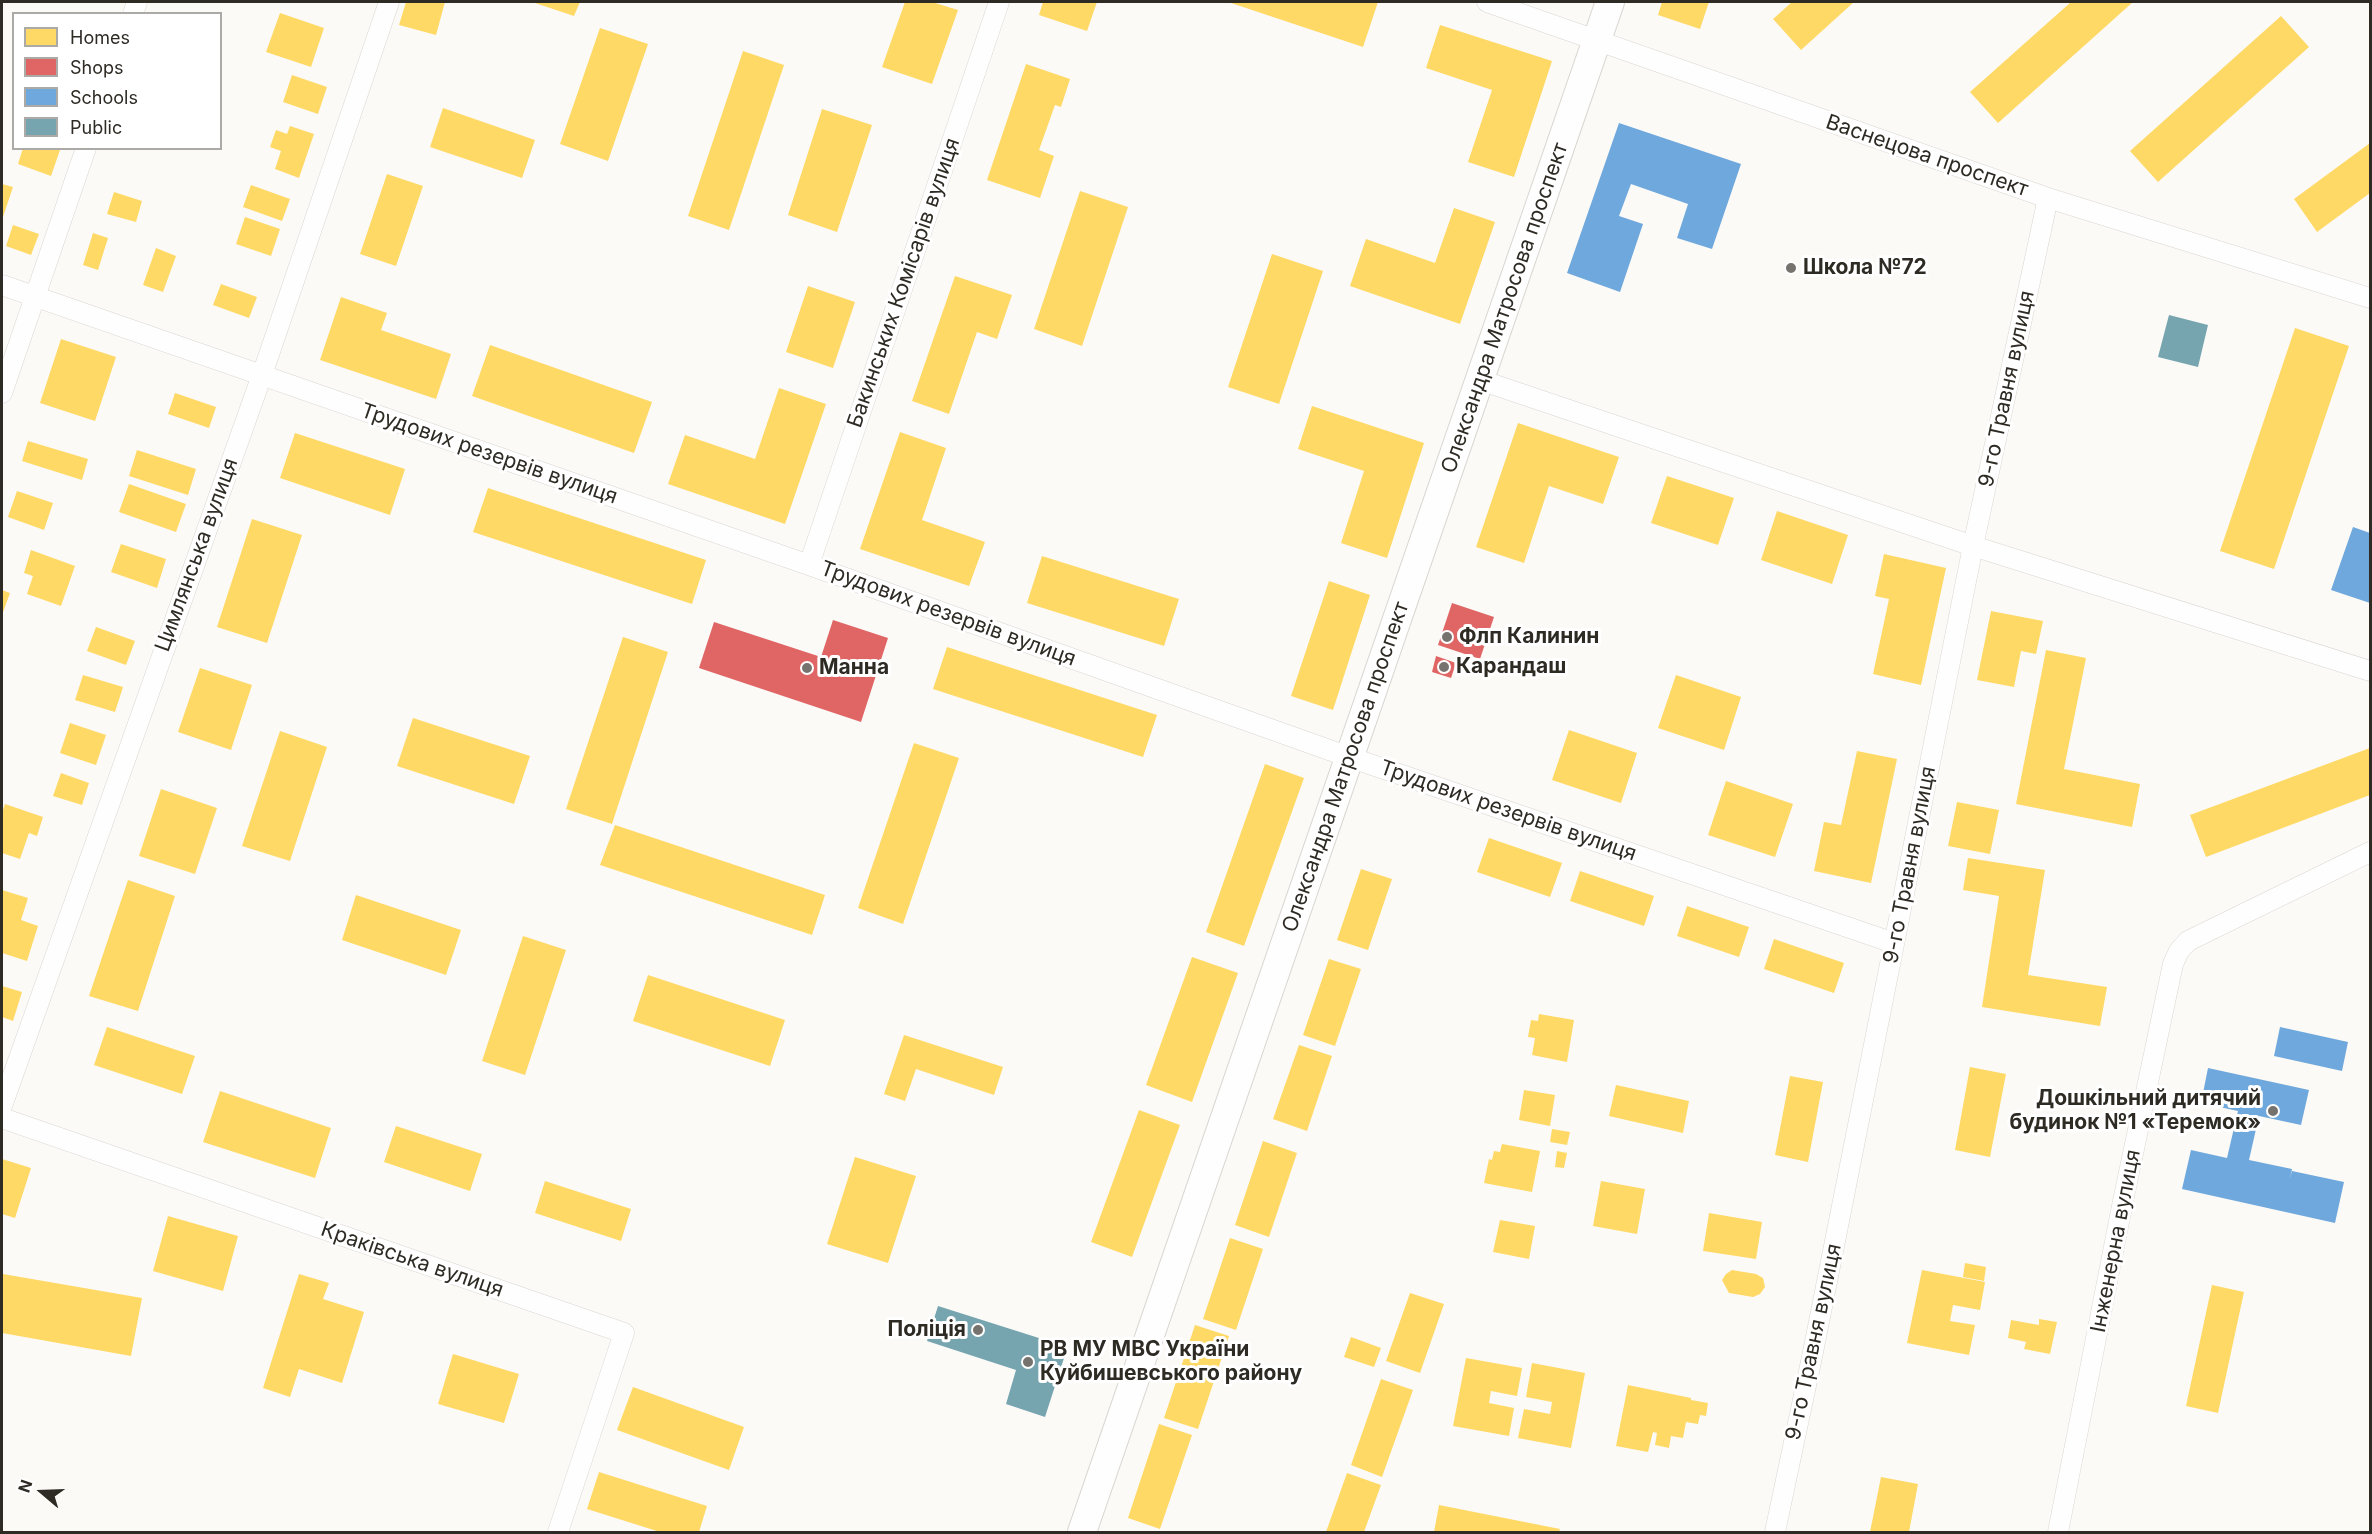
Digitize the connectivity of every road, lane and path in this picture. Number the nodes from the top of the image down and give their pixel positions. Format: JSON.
{"nodes":[{"id":1,"x":389,"y":2,"type":"edge"},
{"id":2,"x":999,"y":2,"type":"edge"},
{"id":3,"x":1486,"y":2,"type":"edge"},
{"id":4,"x":1610,"y":2,"type":"edge"},
{"id":5,"x":1597,"y":40,"type":"junction"},
{"id":6,"x":85,"y":150,"type":"edge"},
{"id":7,"x":2048,"y":198,"type":"junction"},
{"id":8,"x":2,"y":285,"type":"edge"},
{"id":9,"x":34,"y":296,"type":"junction"},
{"id":10,"x":2370,"y":298,"type":"edge"},
{"id":11,"x":261,"y":375,"type":"junction"},
{"id":12,"x":1480,"y":380,"type":"junction"},
{"id":13,"x":2,"y":393,"type":"edge"},
{"id":14,"x":1973,"y":546,"type":"junction"},
{"id":15,"x":809,"y":565,"type":"junction"},
{"id":16,"x":2370,"y":671,"type":"edge"},
{"id":17,"x":1349,"y":758,"type":"junction"},
{"id":18,"x":2370,"y":852,"type":"edge"},
{"id":19,"x":1894,"y":943,"type":"junction"},
{"id":20,"x":2,"y":1107,"type":"edge"},
{"id":21,"x":2,"y":1118,"type":"edge"},
{"id":22,"x":558,"y":1533,"type":"edge"},
{"id":23,"x":1082,"y":1533,"type":"edge"},
{"id":24,"x":1775,"y":1533,"type":"edge"},
{"id":25,"x":2058,"y":1533,"type":"edge"}],
"edges":[{"from":1,"to":11,"type":"street","name":"Цимлянська вулиця"},
{"from":2,"to":15,"type":"street","name":"Бакинських Комісарів вулиця"},
{"from":3,"to":5,"type":"street","name":"Васнецова проспект"},
{"from":4,"to":5,"type":"main road","name":"Олександра Матросова проспект"},
{"from":5,"to":7,"type":"street","name":"Васнецова проспект"},
{"from":5,"to":12,"type":"main road","name":"Олександра Матросова проспект"},
{"from":6,"to":9,"type":"street"},
{"from":7,"to":10,"type":"street","name":"Васнецова проспект"},
{"from":7,"to":14,"type":"street","name":"9-го Травня вулиця"},
{"from":8,"to":9,"type":"street","name":"Трудових резервів вулиця"},
{"from":9,"to":11,"type":"street","name":"Трудових резервів вулиця"},
{"from":9,"to":13,"type":"street"},
{"from":11,"to":15,"type":"street","name":"Трудових резервів вулиця"},
{"from":11,"to":20,"type":"street","name":"Цимлянська вулиця"},
{"from":12,"to":14,"type":"street"},
{"from":12,"to":17,"type":"main road","name":"Олександра Матросова проспект"},
{"from":14,"to":16,"type":"street"},
{"from":14,"to":19,"type":"street","name":"9-го Травня вулиця"},
{"from":15,"to":17,"type":"street","name":"Трудових резервів вулиця"},
{"from":17,"to":19,"type":"street","name":"Трудових резервів вулиця"},
{"from":17,"to":23,"type":"main road","name":"Олександра Матросова проспект"},
{"from":18,"to":25,"type":"street","name":"Інженерна вулиця"},
{"from":19,"to":24,"type":"street","name":"9-го Травня вулиця"},
{"from":21,"to":22,"type":"street","name":"Краківська вулиця"}]}
